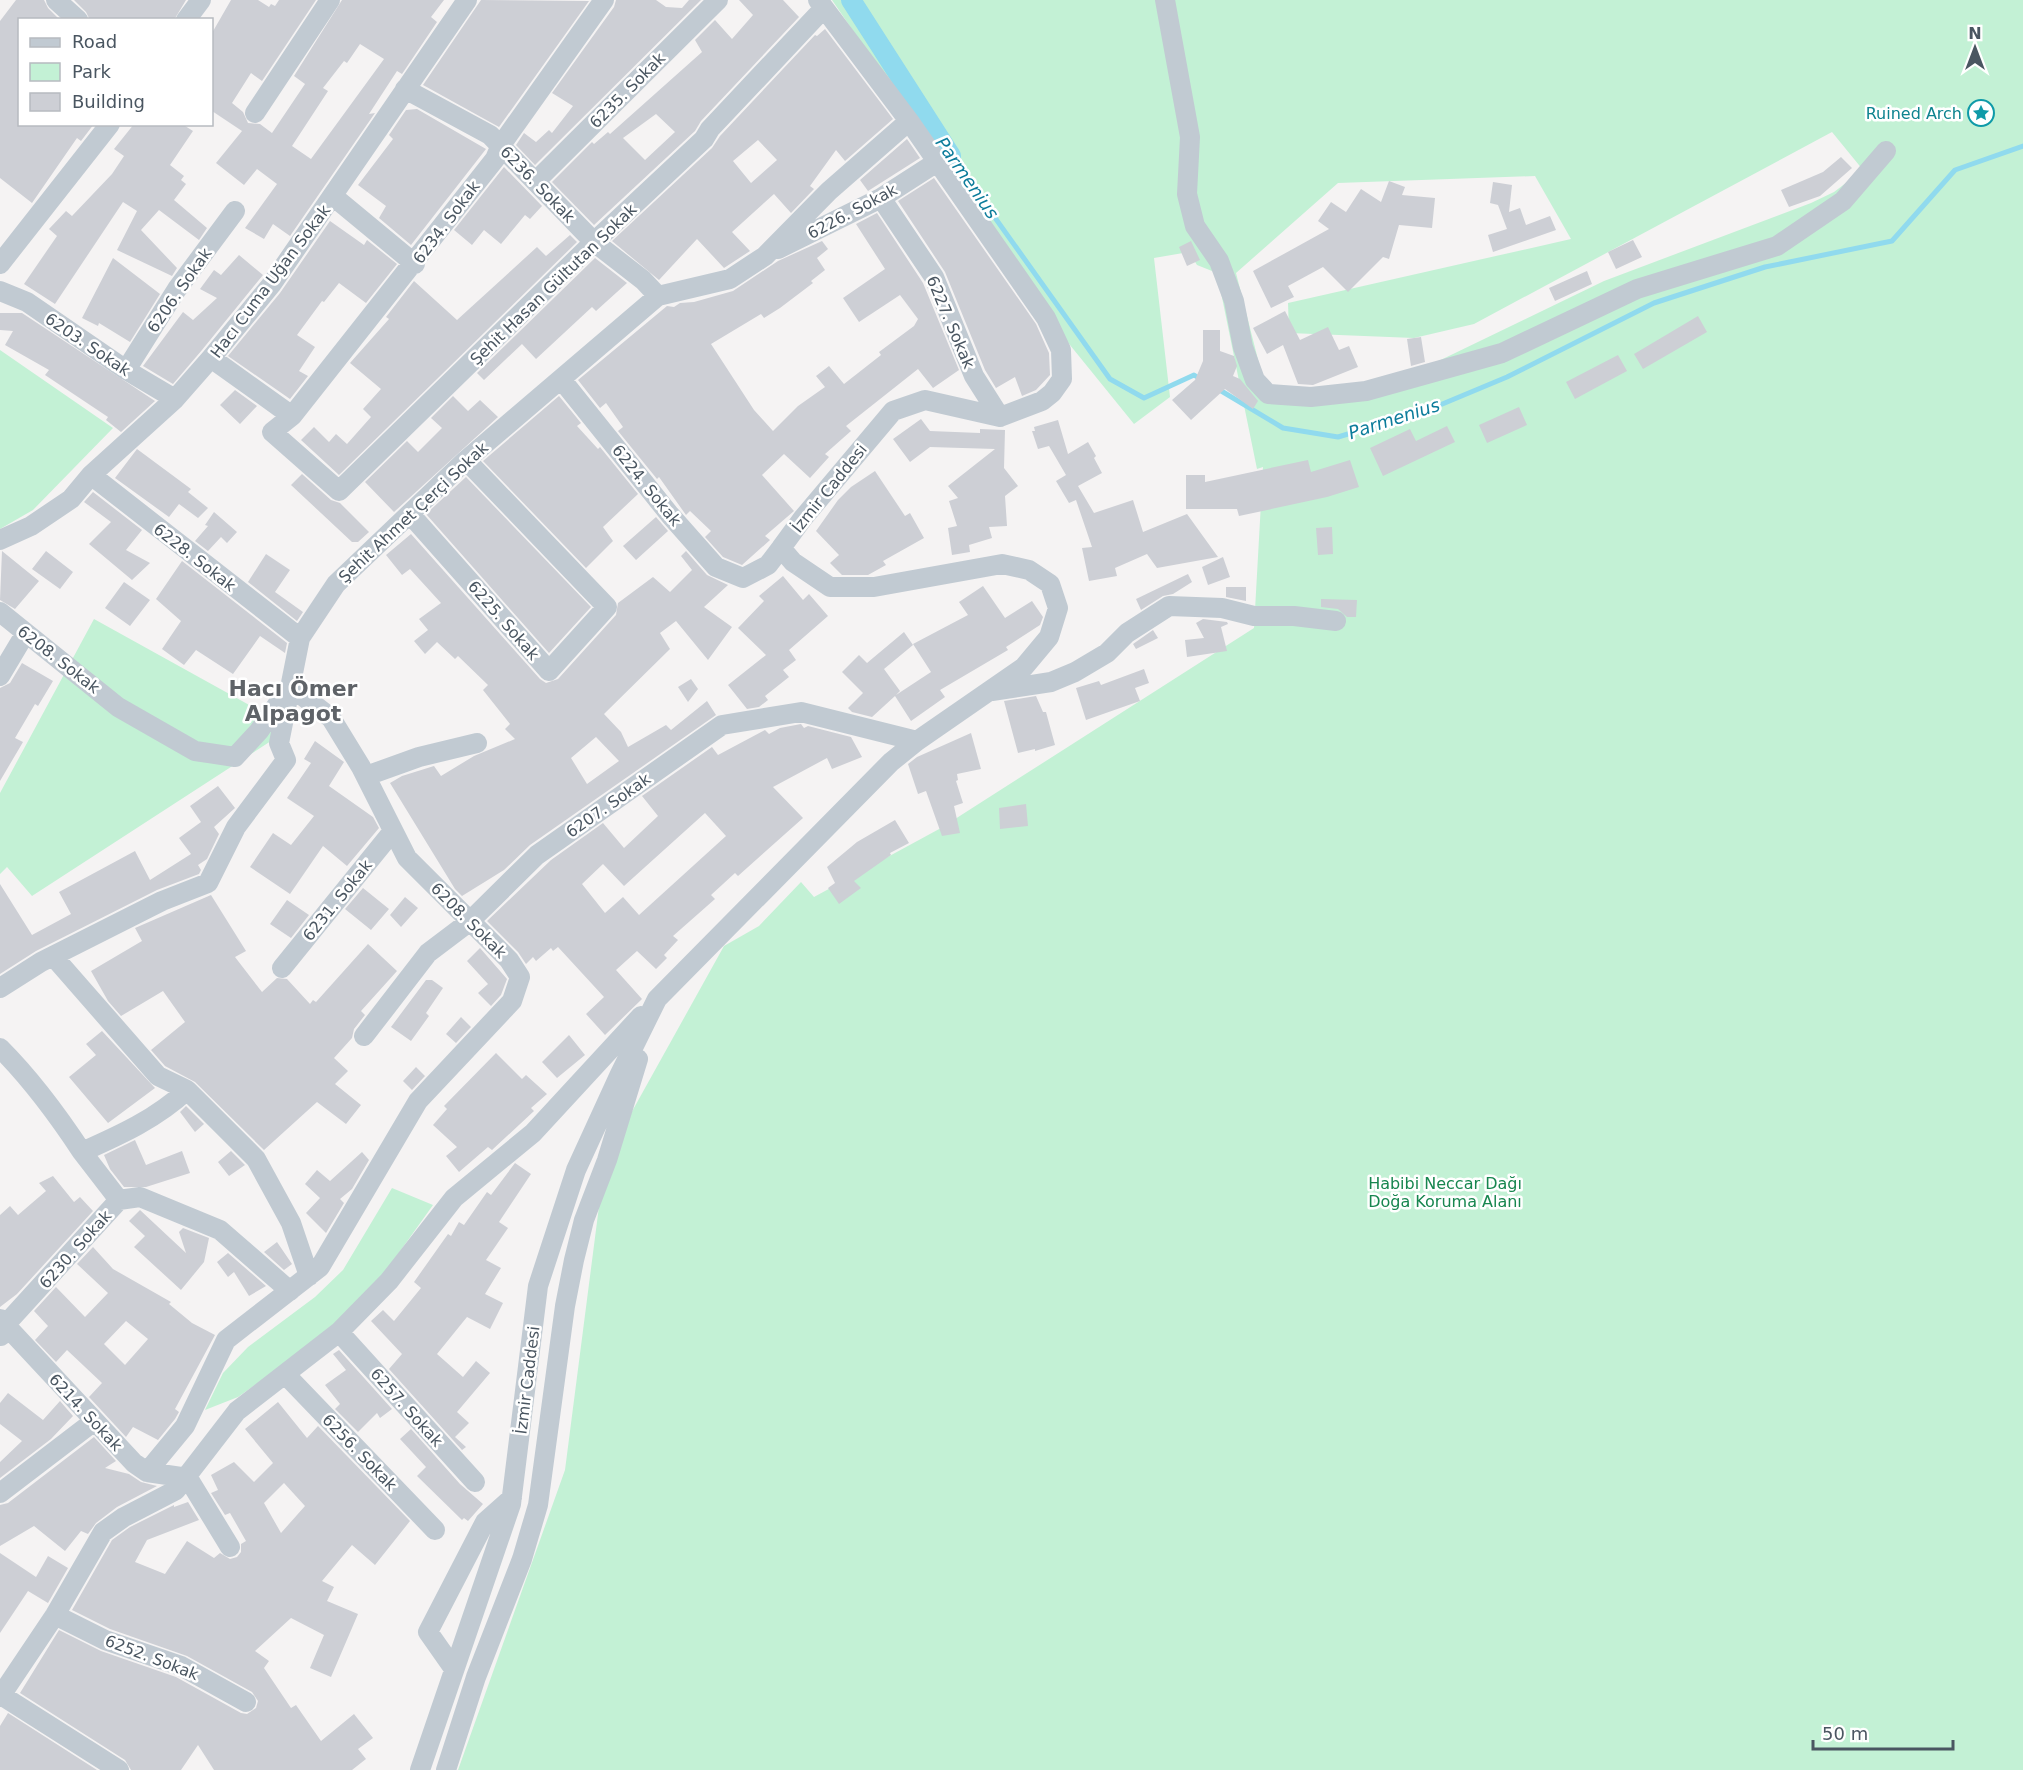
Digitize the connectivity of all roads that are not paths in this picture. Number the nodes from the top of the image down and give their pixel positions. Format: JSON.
{"nodes":[{"id":1,"x":56,"y":0,"type":"edge"},
{"id":2,"x":201,"y":0,"type":"edge"},
{"id":3,"x":330,"y":0,"type":"edge"},
{"id":4,"x":467,"y":0,"type":"edge"},
{"id":5,"x":604,"y":0,"type":"edge"},
{"id":6,"x":718,"y":0,"type":"edge"},
{"id":7,"x":1164,"y":0,"type":"edge"},
{"id":8,"x":820,"y":4,"type":"edge"},
{"id":9,"x":76,"y":18,"type":"edge"},
{"id":10,"x":188,"y":18,"type":"edge"},
{"id":11,"x":405,"y":89,"type":"junction"},
{"id":12,"x":255,"y":113,"type":"dead end"},
{"id":13,"x":909,"y":121,"type":"junction"},
{"id":14,"x":108,"y":126,"type":"edge"},
{"id":15,"x":501,"y":145,"type":"junction"},
{"id":16,"x":1886,"y":151,"type":"dead end"},
{"id":17,"x":938,"y":162,"type":"junction"},
{"id":18,"x":536,"y":181,"type":"junction"},
{"id":19,"x":334,"y":197,"type":"junction"},
{"id":20,"x":881,"y":198,"type":"junction"},
{"id":21,"x":235,"y":212,"type":"dead end"},
{"id":22,"x":594,"y":242,"type":"junction"},
{"id":23,"x":765,"y":256,"type":"junction"},
{"id":24,"x":0,"y":264,"type":"edge"},
{"id":25,"x":415,"y":264,"type":"junction"},
{"id":26,"x":0,"y":291,"type":"edge"},
{"id":27,"x":658,"y":296,"type":"junction"},
{"id":28,"x":211,"y":358,"type":"junction"},
{"id":29,"x":126,"y":370,"type":"junction"},
{"id":30,"x":561,"y":379,"type":"junction"},
{"id":31,"x":175,"y":399,"type":"junction"},
{"id":32,"x":292,"y":416,"type":"junction"},
{"id":33,"x":1000,"y":417,"type":"junction"},
{"id":34,"x":272,"y":432,"type":"joint"},
{"id":35,"x":466,"y":460,"type":"junction"},
{"id":36,"x":91,"y":475,"type":"junction"},
{"id":37,"x":410,"y":514,"type":"junction"},
{"id":38,"x":0,"y":540,"type":"edge"},
{"id":39,"x":781,"y":548,"type":"junction"},
{"id":40,"x":0,"y":612,"type":"edge"},
{"id":41,"x":1336,"y":621,"type":"dead end"},
{"id":42,"x":26,"y":634,"type":"junction"},
{"id":43,"x":300,"y":638,"type":"junction"},
{"id":44,"x":0,"y":676,"type":"edge"},
{"id":45,"x":290,"y":686,"type":"junction"},
{"id":46,"x":988,"y":692,"type":"junction"},
{"id":47,"x":917,"y":741,"type":"junction"},
{"id":48,"x":477,"y":743,"type":"dead end"},
{"id":49,"x":366,"y":776,"type":"junction"},
{"id":50,"x":393,"y":831,"type":"junction"},
{"id":51,"x":469,"y":922,"type":"junction"},
{"id":52,"x":53,"y":956,"type":"junction"},
{"id":53,"x":282,"y":968,"type":"dead end"},
{"id":54,"x":0,"y":988,"type":"edge"},
{"id":55,"x":657,"y":999,"type":"junction"},
{"id":56,"x":364,"y":1036,"type":"dead end"},
{"id":57,"x":0,"y":1048,"type":"edge"},
{"id":58,"x":187,"y":1090,"type":"junction"},
{"id":59,"x":82,"y":1152,"type":"junction"},
{"id":60,"x":119,"y":1200,"type":"junction"},
{"id":61,"x":309,"y":1276,"type":"junction"},
{"id":62,"x":290,"y":1291,"type":"junction"},
{"id":63,"x":2,"y":1327,"type":"edge"},
{"id":64,"x":339,"y":1332,"type":"junction"},
{"id":65,"x":285,"y":1374,"type":"junction"},
{"id":66,"x":93,"y":1422,"type":"junction"},
{"id":67,"x":147,"y":1472,"type":"junction"},
{"id":68,"x":188,"y":1478,"type":"junction"},
{"id":69,"x":475,"y":1482,"type":"dead end"},
{"id":70,"x":0,"y":1493,"type":"edge"},
{"id":71,"x":512,"y":1498,"type":"junction"},
{"id":72,"x":435,"y":1530,"type":"dead end"},
{"id":73,"x":230,"y":1547,"type":"dead end"},
{"id":74,"x":56,"y":1615,"type":"junction"},
{"id":75,"x":454,"y":1669,"type":"junction"},
{"id":76,"x":1,"y":1696,"type":"edge"},
{"id":77,"x":246,"y":1702,"type":"dead end"},
{"id":78,"x":119,"y":1770,"type":"edge"},
{"id":79,"x":420,"y":1770,"type":"edge"},
{"id":80,"x":446,"y":1770,"type":"edge"}],
"edges":[{"from":1,"to":9,"type":"street"},
{"from":2,"to":10,"type":"street"},
{"from":3,"to":12,"type":"street"},
{"from":4,"to":11,"type":"street","name":"Hacı Cuma Uğan Sokak"},
{"from":5,"to":15,"type":"street","name":"6234. Sokak"},
{"from":6,"to":18,"type":"street","name":"6235. Sokak"},
{"from":7,"to":16,"type":"street"},
{"from":8,"to":13,"type":"street"},
{"from":8,"to":22,"type":"street","name":"Şehit Hasan Gültutan Sokak"},
{"from":11,"to":15,"type":"street","name":"6236. Sokak"},
{"from":11,"to":19,"type":"street","name":"Hacı Cuma Uğan Sokak"},
{"from":13,"to":17,"type":"street"},
{"from":13,"to":23,"type":"street","name":"Şehit Ahmet Çerçi Sokak"},
{"from":14,"to":24,"type":"street"},
{"from":15,"to":18,"type":"street","name":"6236. Sokak"},
{"from":15,"to":25,"type":"street","name":"6234. Sokak"},
{"from":17,"to":20,"type":"street","name":"6226. Sokak"},
{"from":17,"to":33,"type":"street"},
{"from":18,"to":22,"type":"street","name":"6236. Sokak"},
{"from":19,"to":25,"type":"street"},
{"from":19,"to":28,"type":"street","name":"Hacı Cuma Uğan Sokak"},
{"from":20,"to":23,"type":"street","name":"6226. Sokak"},
{"from":20,"to":33,"type":"street","name":"6227. Sokak"},
{"from":21,"to":29,"type":"street","name":"6206. Sokak"},
{"from":22,"to":27,"type":"street","name":"6236. Sokak"},
{"from":22,"to":34,"type":"street","name":"Şehit Hasan Gültutan Sokak"},
{"from":23,"to":27,"type":"street","name":"Şehit Ahmet Çerçi Sokak"},
{"from":25,"to":32,"type":"street","name":"6234. Sokak"},
{"from":26,"to":29,"type":"street","name":"6203. Sokak"},
{"from":27,"to":30,"type":"street","name":"Şehit Ahmet Çerçi Sokak"},
{"from":28,"to":31,"type":"street","name":"Hacı Cuma Uğan Sokak"},
{"from":28,"to":32,"type":"street"},
{"from":29,"to":31,"type":"street","name":"6203. Sokak"},
{"from":30,"to":35,"type":"street","name":"Şehit Ahmet Çerçi Sokak"},
{"from":30,"to":39,"type":"street","name":"6224. Sokak"},
{"from":31,"to":36,"type":"street","name":"Hacı Cuma Uğan Sokak"},
{"from":32,"to":34,"type":"street","name":"6234. Sokak"},
{"from":33,"to":39,"type":"street","name":"İzmir Caddesi"},
{"from":35,"to":37,"type":"street","name":"Şehit Ahmet Çerçi Sokak"},
{"from":35,"to":37,"type":"street","name":"6225. Sokak"},
{"from":36,"to":38,"type":"street","name":"Hacı Cuma Uğan Sokak"},
{"from":36,"to":43,"type":"street","name":"6228. Sokak"},
{"from":37,"to":43,"type":"street","name":"Şehit Ahmet Çerçi Sokak"},
{"from":39,"to":46,"type":"street","name":"İzmir Caddesi"},
{"from":40,"to":42,"type":"street","name":"6208. Sokak"},
{"from":41,"to":46,"type":"street"},
{"from":42,"to":44,"type":"street"},
{"from":42,"to":45,"type":"street","name":"6208. Sokak"},
{"from":43,"to":45,"type":"street","name":"Şehit Ahmet Çerçi Sokak"},
{"from":45,"to":49,"type":"street","name":"6208. Sokak"},
{"from":45,"to":52,"type":"street","name":"Şehit Ahmet Çerçi Sokak"},
{"from":46,"to":47,"type":"street","name":"İzmir Caddesi"},
{"from":47,"to":51,"type":"street","name":"6207. Sokak"},
{"from":47,"to":55,"type":"street","name":"İzmir Caddesi"},
{"from":48,"to":49,"type":"street"},
{"from":49,"to":50,"type":"street","name":"6208. Sokak"},
{"from":50,"to":51,"type":"street","name":"6208. Sokak"},
{"from":50,"to":53,"type":"street","name":"6231. Sokak"},
{"from":51,"to":56,"type":"street","name":"6207. Sokak"},
{"from":51,"to":61,"type":"street","name":"6208. Sokak"},
{"from":52,"to":54,"type":"street","name":"Şehit Ahmet Çerçi Sokak"},
{"from":52,"to":58,"type":"street"},
{"from":55,"to":64,"type":"street"},
{"from":55,"to":71,"type":"street","name":"İzmir Caddesi"},
{"from":55,"to":80,"type":"street","name":"İzmir Caddesi"},
{"from":57,"to":59,"type":"street","name":"6230. Sokak"},
{"from":58,"to":59,"type":"street"},
{"from":58,"to":61,"type":"street"},
{"from":59,"to":60,"type":"street","name":"6230. Sokak"},
{"from":60,"to":62,"type":"street"},
{"from":60,"to":63,"type":"street","name":"6230. Sokak"},
{"from":61,"to":62,"type":"street","name":"6208. Sokak"},
{"from":62,"to":67,"type":"street","name":"6208. Sokak"},
{"from":63,"to":66,"type":"street","name":"6214. Sokak"},
{"from":64,"to":65,"type":"street"},
{"from":64,"to":69,"type":"street","name":"6257. Sokak"},
{"from":65,"to":68,"type":"street"},
{"from":65,"to":72,"type":"street","name":"6256. Sokak"},
{"from":66,"to":67,"type":"street","name":"6214. Sokak"},
{"from":66,"to":70,"type":"street"},
{"from":67,"to":68,"type":"street","name":"6214. Sokak"},
{"from":68,"to":73,"type":"street"},
{"from":68,"to":74,"type":"street"},
{"from":71,"to":75,"type":"street","name":"İzmir Caddesi"},
{"from":71,"to":75,"type":"street"},
{"from":74,"to":76,"type":"street"},
{"from":74,"to":77,"type":"street","name":"6252. Sokak"},
{"from":75,"to":79,"type":"street","name":"İzmir Caddesi"},
{"from":76,"to":78,"type":"street"}]}
